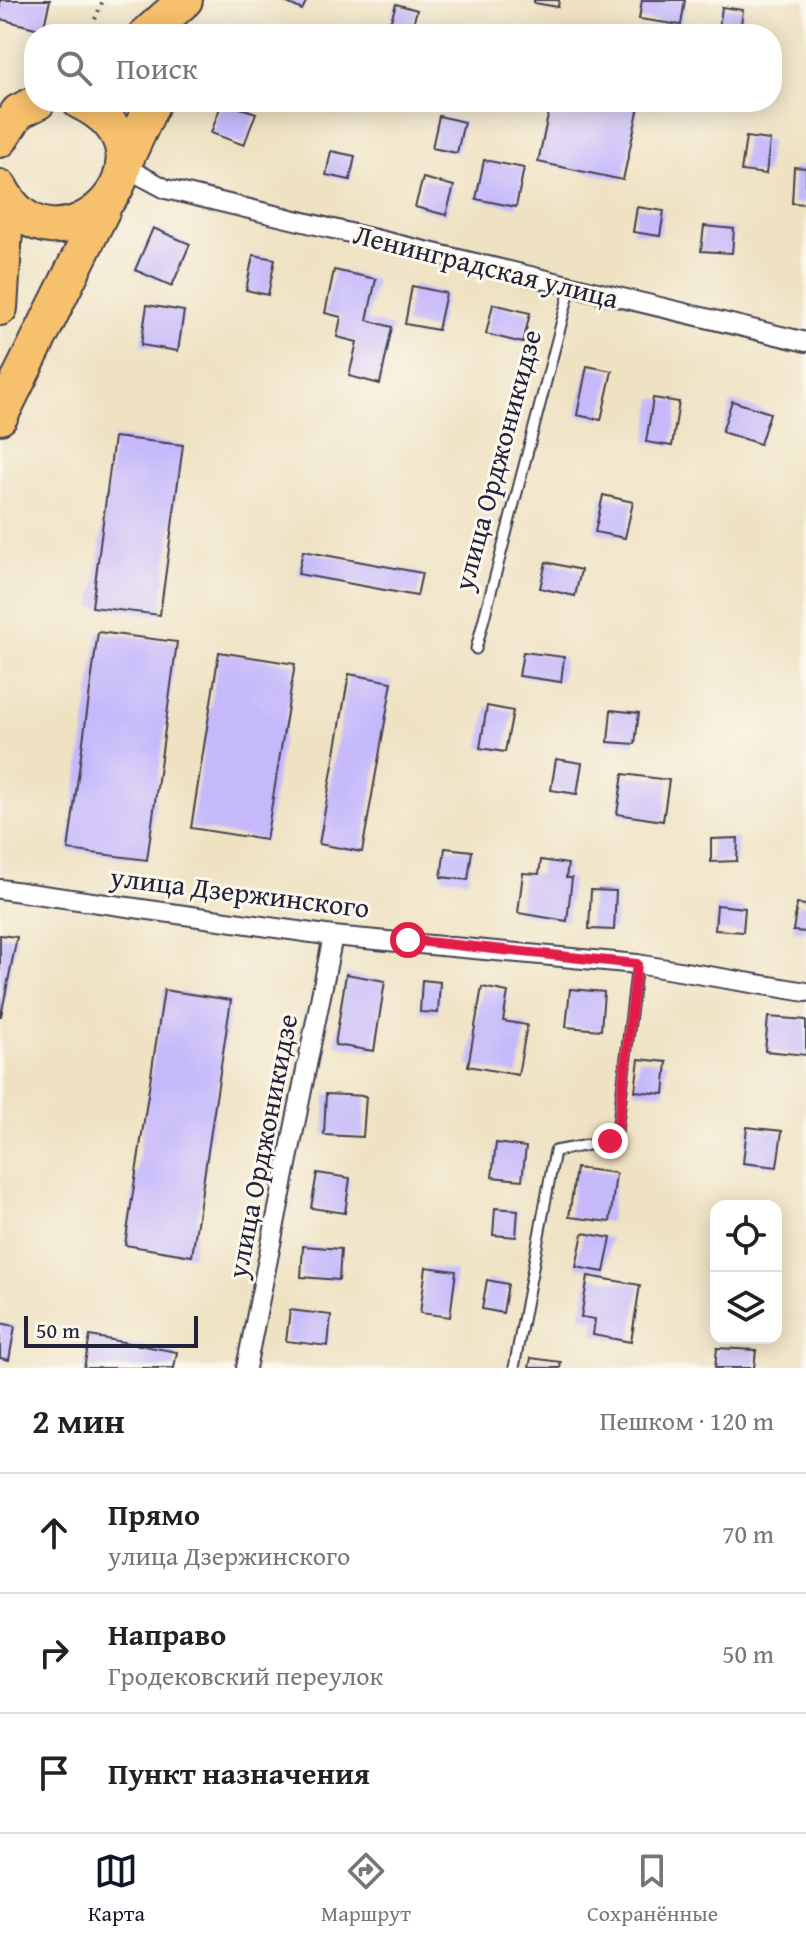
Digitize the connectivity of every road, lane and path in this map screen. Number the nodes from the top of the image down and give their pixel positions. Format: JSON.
{"nodes":[{"id":1,"x":103,"y":0,"type":"edge"},
{"id":2,"x":185,"y":0,"type":"edge"},
{"id":3,"x":201,"y":0,"type":"edge"},
{"id":4,"x":93,"y":24,"type":"edge"},
{"id":5,"x":158,"y":24,"type":"edge"},
{"id":6,"x":190,"y":24,"type":"edge"},
{"id":7,"x":100,"y":112,"type":"edge"},
{"id":8,"x":149,"y":112,"type":"edge"},
{"id":9,"x":115,"y":189,"type":"junction"},
{"id":10,"x":3,"y":193,"type":"edge"},
{"id":11,"x":2,"y":244,"type":"edge"},
{"id":12,"x":571,"y":286,"type":"junction"},
{"id":13,"x":0,"y":308,"type":"edge"},
{"id":14,"x":806,"y":342,"type":"edge"},
{"id":15,"x":0,"y":417,"type":"edge"},
{"id":16,"x":476,"y":649,"type":"dead end"},
{"id":17,"x":0,"y":889,"type":"edge"},
{"id":18,"x":333,"y":936,"type":"junction"},
{"id":19,"x":637,"y":964,"type":"junction"},
{"id":20,"x":806,"y":992,"type":"edge"},
{"id":21,"x":246,"y":1368,"type":"edge"},
{"id":22,"x":514,"y":1368,"type":"edge"}],
"edges":[{"from":1,"to":4,"type":"path"},
{"from":2,"to":5,"type":"highway"},
{"from":3,"to":6,"type":"highway"},
{"from":7,"to":9,"type":"highway"},
{"from":8,"to":9,"type":"highway"},
{"from":9,"to":10,"type":"highway"},
{"from":9,"to":12,"type":"street","name":"Ленинградская улица"},
{"from":9,"to":15,"type":"highway"},
{"from":10,"to":11,"type":"highway"},
{"from":11,"to":13,"type":"highway"},
{"from":12,"to":14,"type":"street","name":"Ленинградская улица"},
{"from":12,"to":16,"type":"lane","name":"улица Орджоникидзе"},
{"from":17,"to":18,"type":"street","name":"улица Дзержинского"},
{"from":18,"to":19,"type":"street","name":"улица Дзержинского"},
{"from":18,"to":21,"type":"street","name":"улица Орджоникидзе"},
{"from":19,"to":20,"type":"street","name":"улица Дзержинского"},
{"from":19,"to":22,"type":"lane"}]}
